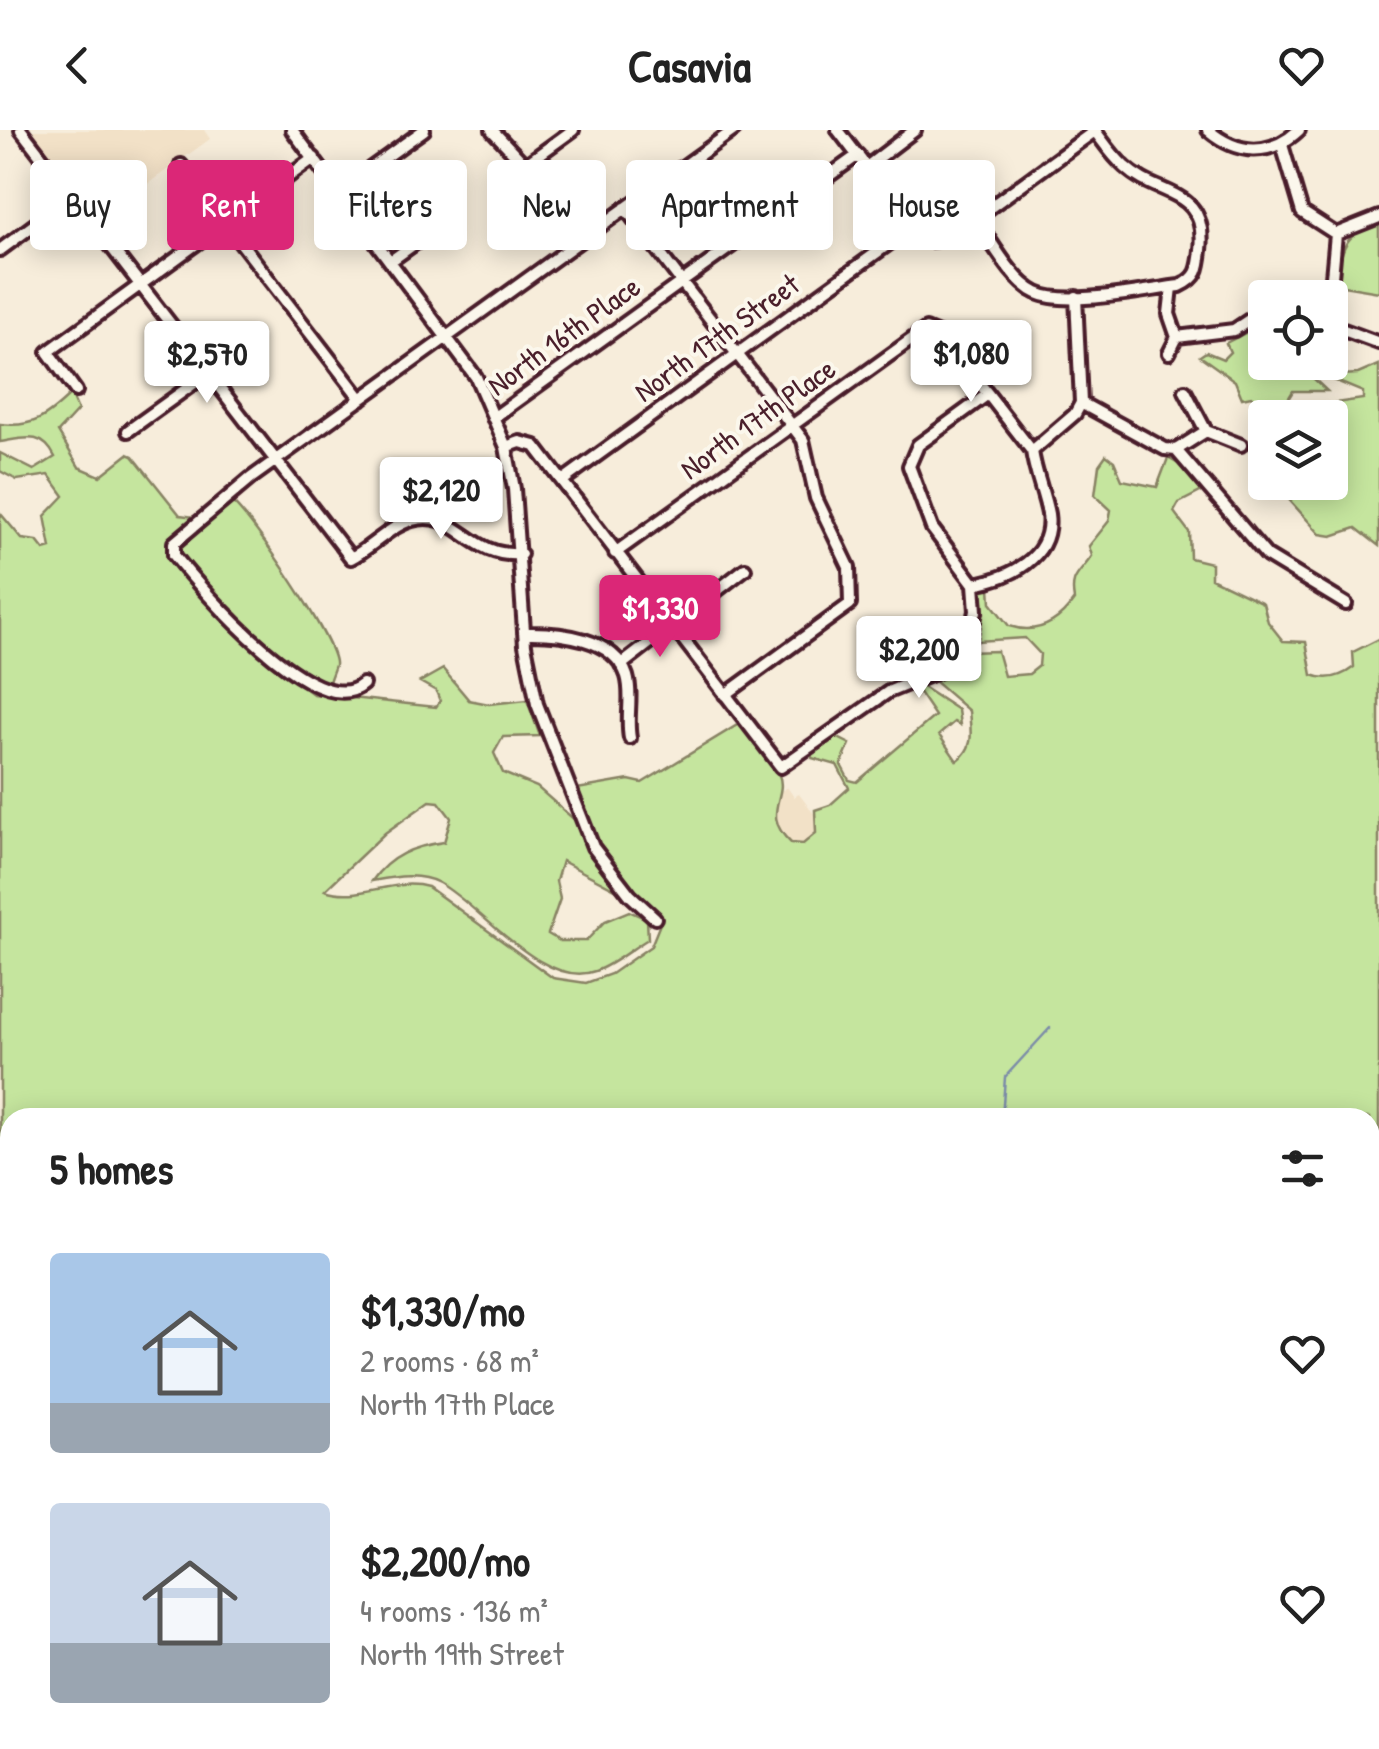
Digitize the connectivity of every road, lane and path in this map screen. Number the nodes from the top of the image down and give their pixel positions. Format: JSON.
{"nodes":[{"id":1,"x":21,"y":130,"type":"edge"},
{"id":2,"x":292,"y":130,"type":"edge"},
{"id":3,"x":424,"y":130,"type":"edge"},
{"id":4,"x":492,"y":130,"type":"edge"},
{"id":5,"x":573,"y":130,"type":"edge"},
{"id":6,"x":734,"y":130,"type":"edge"},
{"id":7,"x":838,"y":130,"type":"edge"},
{"id":8,"x":915,"y":130,"type":"edge"},
{"id":9,"x":1095,"y":130,"type":"edge"},
{"id":10,"x":1208,"y":130,"type":"edge"},
{"id":11,"x":1299,"y":130,"type":"edge"},
{"id":12,"x":1282,"y":145,"type":"junction"},
{"id":13,"x":858,"y":154,"type":"junction"},
{"id":14,"x":314,"y":158,"type":"joint"},
{"id":15,"x":44,"y":160,"type":"edge"},
{"id":16,"x":382,"y":160,"type":"edge"},
{"id":17,"x":863,"y":160,"type":"edge"},
{"id":18,"x":876,"y":160,"type":"edge"},
{"id":19,"x":294,"y":173,"type":"edge"},
{"id":20,"x":995,"y":206,"type":"edge"},
{"id":21,"x":625,"y":208,"type":"junction"},
{"id":22,"x":1379,"y":217,"type":"edge"},
{"id":23,"x":30,"y":228,"type":"edge"},
{"id":24,"x":1336,"y":234,"type":"junction"},
{"id":25,"x":995,"y":244,"type":"edge"},
{"id":26,"x":0,"y":250,"type":"edge"},
{"id":27,"x":112,"y":250,"type":"edge"},
{"id":28,"x":188,"y":250,"type":"edge"},
{"id":29,"x":247,"y":250,"type":"edge"},
{"id":30,"x":384,"y":250,"type":"edge"},
{"id":31,"x":406,"y":250,"type":"edge"},
{"id":32,"x":880,"y":250,"type":"edge"},
{"id":33,"x":392,"y":260,"type":"junction"},
{"id":34,"x":1332,"y":280,"type":"edge"},
{"id":35,"x":682,"y":282,"type":"junction"},
{"id":36,"x":139,"y":286,"type":"junction"},
{"id":37,"x":1172,"y":287,"type":"junction"},
{"id":38,"x":1076,"y":297,"type":"junction"},
{"id":39,"x":1248,"y":320,"type":"edge"},
{"id":40,"x":1348,"y":331,"type":"edge"},
{"id":41,"x":449,"y":336,"type":"junction"},
{"id":42,"x":1178,"y":337,"type":"junction"},
{"id":43,"x":1379,"y":342,"type":"edge"},
{"id":44,"x":738,"y":353,"type":"junction"},
{"id":45,"x":1169,"y":353,"type":"dead end"},
{"id":46,"x":207,"y":374,"type":"junction"},
{"id":47,"x":76,"y":391,"type":"dead end"},
{"id":48,"x":1185,"y":391,"type":"dead end"},
{"id":49,"x":988,"y":394,"type":"junction"},
{"id":50,"x":360,"y":398,"type":"junction"},
{"id":51,"x":1081,"y":403,"type":"junction"},
{"id":52,"x":493,"y":418,"type":"junction"},
{"id":53,"x":792,"y":425,"type":"junction"},
{"id":54,"x":1206,"y":430,"type":"junction"},
{"id":55,"x":128,"y":432,"type":"dead end"},
{"id":56,"x":1241,"y":445,"type":"dead end"},
{"id":57,"x":506,"y":447,"type":"junction"},
{"id":58,"x":1176,"y":450,"type":"junction"},
{"id":59,"x":1032,"y":451,"type":"junction"},
{"id":60,"x":274,"y":461,"type":"junction"},
{"id":61,"x":562,"y":481,"type":"junction"},
{"id":62,"x":615,"y":552,"type":"junction"},
{"id":63,"x":520,"y":554,"type":"junction"},
{"id":64,"x":745,"y":569,"type":"dead end"},
{"id":65,"x":974,"y":584,"type":"junction"},
{"id":66,"x":1346,"y":604,"type":"dead end"},
{"id":67,"x":671,"y":625,"type":"junction"},
{"id":68,"x":524,"y":633,"type":"junction"},
{"id":69,"x":621,"y":665,"type":"junction"},
{"id":70,"x":363,"y":684,"type":"dead end"},
{"id":71,"x":726,"y":695,"type":"junction"},
{"id":72,"x":630,"y":738,"type":"dead end"},
{"id":73,"x":655,"y":918,"type":"dead end"}],
"edges":[{"from":1,"to":15,"type":"street"},
{"from":2,"to":14,"type":"street"},
{"from":3,"to":16,"type":"street"},
{"from":4,"to":5,"type":"street"},
{"from":6,"to":21,"type":"street"},
{"from":7,"to":13,"type":"street"},
{"from":8,"to":18,"type":"street"},
{"from":9,"to":20,"type":"street"},
{"from":9,"to":37,"type":"street"},
{"from":10,"to":12,"type":"street"},
{"from":11,"to":12,"type":"street"},
{"from":12,"to":24,"type":"street"},
{"from":13,"to":17,"type":"street"},
{"from":13,"to":35,"type":"street","name":"North 16th Place"},
{"from":14,"to":19,"type":"street"},
{"from":21,"to":35,"type":"street"},
{"from":21,"to":41,"type":"street"},
{"from":22,"to":24,"type":"street"},
{"from":23,"to":26,"type":"street"},
{"from":24,"to":34,"type":"street"},
{"from":25,"to":38,"type":"street"},
{"from":27,"to":36,"type":"street"},
{"from":28,"to":36,"type":"street"},
{"from":29,"to":50,"type":"street"},
{"from":30,"to":33,"type":"street"},
{"from":31,"to":33,"type":"street"},
{"from":32,"to":44,"type":"street","name":"North 17th Street"},
{"from":33,"to":41,"type":"street"},
{"from":35,"to":44,"type":"street"},
{"from":35,"to":52,"type":"street","name":"North 16th Place"},
{"from":36,"to":46,"type":"street"},
{"from":36,"to":47,"type":"street"},
{"from":37,"to":38,"type":"street"},
{"from":37,"to":42,"type":"street"},
{"from":38,"to":51,"type":"street"},
{"from":39,"to":42,"type":"street"},
{"from":40,"to":43,"type":"street"},
{"from":41,"to":50,"type":"street"},
{"from":41,"to":52,"type":"street"},
{"from":42,"to":45,"type":"street"},
{"from":44,"to":53,"type":"street"},
{"from":44,"to":61,"type":"street","name":"North 17th Street"},
{"from":46,"to":55,"type":"street"},
{"from":46,"to":60,"type":"street"},
{"from":48,"to":54,"type":"street"},
{"from":49,"to":53,"type":"street","name":"North 17th Place"},
{"from":49,"to":59,"type":"street"},
{"from":49,"to":65,"type":"street"},
{"from":50,"to":60,"type":"street"},
{"from":51,"to":58,"type":"street"},
{"from":51,"to":59,"type":"street"},
{"from":52,"to":57,"type":"street"},
{"from":53,"to":62,"type":"street","name":"North 17th Place"},
{"from":53,"to":71,"type":"street"},
{"from":54,"to":56,"type":"street"},
{"from":54,"to":58,"type":"street"},
{"from":57,"to":61,"type":"street"},
{"from":57,"to":63,"type":"street"},
{"from":58,"to":66,"type":"street"},
{"from":59,"to":65,"type":"street"},
{"from":60,"to":63,"type":"street"},
{"from":60,"to":70,"type":"street"},
{"from":61,"to":62,"type":"street"},
{"from":62,"to":67,"type":"street"},
{"from":63,"to":68,"type":"street"},
{"from":64,"to":67,"type":"street"},
{"from":65,"to":71,"type":"street"},
{"from":67,"to":69,"type":"street"},
{"from":67,"to":71,"type":"street"},
{"from":68,"to":69,"type":"street"},
{"from":68,"to":73,"type":"street"},
{"from":69,"to":72,"type":"street"}]}
